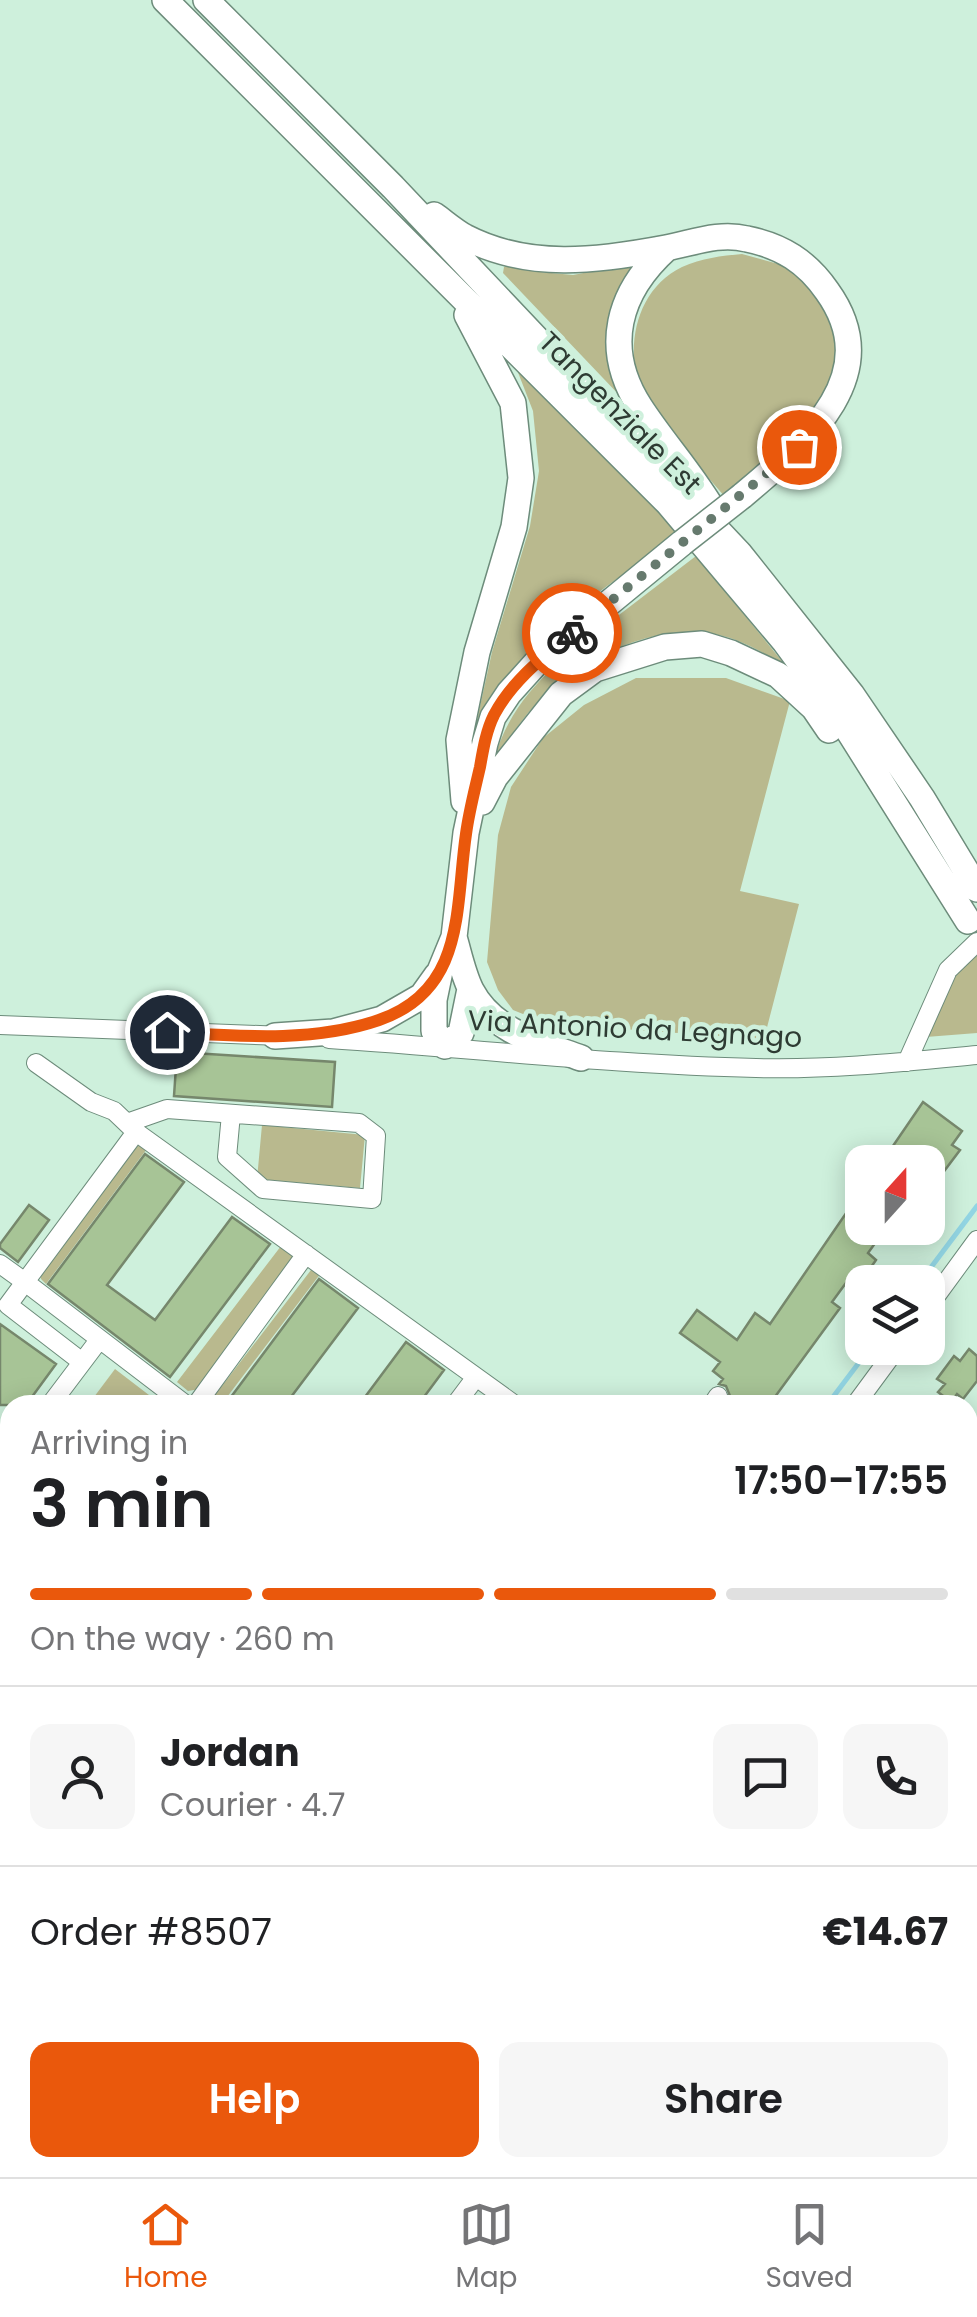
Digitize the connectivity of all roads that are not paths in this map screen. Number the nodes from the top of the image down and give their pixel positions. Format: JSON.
{"nodes":[{"id":1,"x":164,"y":0,"type":"edge"},
{"id":2,"x":206,"y":0,"type":"edge"},
{"id":3,"x":393,"y":187,"type":"junction"},
{"id":4,"x":668,"y":248,"type":"junction"},
{"id":5,"x":446,"y":281,"type":"junction"},
{"id":6,"x":739,"y":554,"type":"junction"},
{"id":7,"x":466,"y":834,"type":"junction"},
{"id":8,"x":940,"y":873,"type":"junction"},
{"id":9,"x":977,"y":889,"type":"edge"},
{"id":10,"x":973,"y":932,"type":"edge"},
{"id":11,"x":454,"y":937,"type":"junction"},
{"id":12,"x":440,"y":971,"type":"junction"},
{"id":13,"x":470,"y":990,"type":"junction"},
{"id":14,"x":0,"y":1025,"type":"edge"},
{"id":15,"x":275,"y":1036,"type":"junction"},
{"id":16,"x":445,"y":1046,"type":"junction"},
{"id":17,"x":977,"y":1056,"type":"edge"},
{"id":18,"x":582,"y":1058,"type":"junction"},
{"id":19,"x":907,"y":1062,"type":"junction"},
{"id":20,"x":36,"y":1064,"type":"dead end"},
{"id":21,"x":231,"y":1114,"type":"junction"},
{"id":22,"x":132,"y":1128,"type":"junction"},
{"id":23,"x":977,"y":1240,"type":"edge"},
{"id":24,"x":306,"y":1254,"type":"junction"},
{"id":25,"x":0,"y":1264,"type":"edge"},
{"id":26,"x":25,"y":1282,"type":"junction"},
{"id":27,"x":945,"y":1284,"type":"edge"},
{"id":28,"x":99,"y":1340,"type":"junction"},
{"id":29,"x":82,"y":1362,"type":"junction"},
{"id":30,"x":885,"y":1365,"type":"edge"},
{"id":31,"x":476,"y":1377,"type":"junction"},
{"id":32,"x":57,"y":1395,"type":"edge"},
{"id":33,"x":173,"y":1395,"type":"edge"},
{"id":34,"x":203,"y":1395,"type":"edge"},
{"id":35,"x":463,"y":1395,"type":"edge"},
{"id":36,"x":501,"y":1395,"type":"edge"},
{"id":37,"x":863,"y":1395,"type":"edge"}],
"edges":[{"from":1,"to":5,"type":"highway","name":"Tangenziale Est"},
{"from":2,"to":3,"type":"highway","name":"Tangenziale Est"},
{"from":3,"to":4,"type":"highway"},
{"from":3,"to":6,"type":"highway","name":"Tangenziale Est"},
{"from":4,"to":6,"type":"highway"},
{"from":4,"to":7,"type":"highway","bridge":true},
{"from":5,"to":7,"type":"highway"},
{"from":5,"to":8,"type":"highway","name":"Tangenziale Est"},
{"from":6,"to":9,"type":"highway","name":"Tangenziale Est"},
{"from":7,"to":8,"type":"highway"},
{"from":7,"to":11,"type":"highway"},
{"from":8,"to":10,"type":"highway","name":"Tangenziale Est"},
{"from":10,"to":19,"type":"street"},
{"from":11,"to":12,"type":"highway"},
{"from":11,"to":13,"type":"highway"},
{"from":12,"to":15,"type":"highway"},
{"from":12,"to":16,"type":"highway"},
{"from":13,"to":16,"type":"highway"},
{"from":13,"to":18,"type":"highway"},
{"from":14,"to":15,"type":"street","name":"Via Antonio da Legnago"},
{"from":15,"to":16,"type":"street","name":"Via Antonio da Legnago"},
{"from":16,"to":18,"type":"street","name":"Via Antonio da Legnago"},
{"from":17,"to":19,"type":"street","name":"Via Antonio da Legnago"},
{"from":18,"to":19,"type":"street","name":"Via Antonio da Legnago"},
{"from":20,"to":22,"type":"street"},
{"from":21,"to":21,"type":"street"},
{"from":21,"to":22,"type":"street"},
{"from":22,"to":24,"type":"street"},
{"from":22,"to":26,"type":"street"},
{"from":23,"to":27,"type":"street"},
{"from":24,"to":31,"type":"street"},
{"from":24,"to":34,"type":"street"},
{"from":25,"to":26,"type":"street"},
{"from":26,"to":28,"type":"street"},
{"from":26,"to":29,"type":"street"},
{"from":28,"to":29,"type":"street"},
{"from":28,"to":33,"type":"street"},
{"from":29,"to":32,"type":"street"},
{"from":30,"to":37,"type":"street"},
{"from":31,"to":35,"type":"street"},
{"from":31,"to":36,"type":"street"}]}
